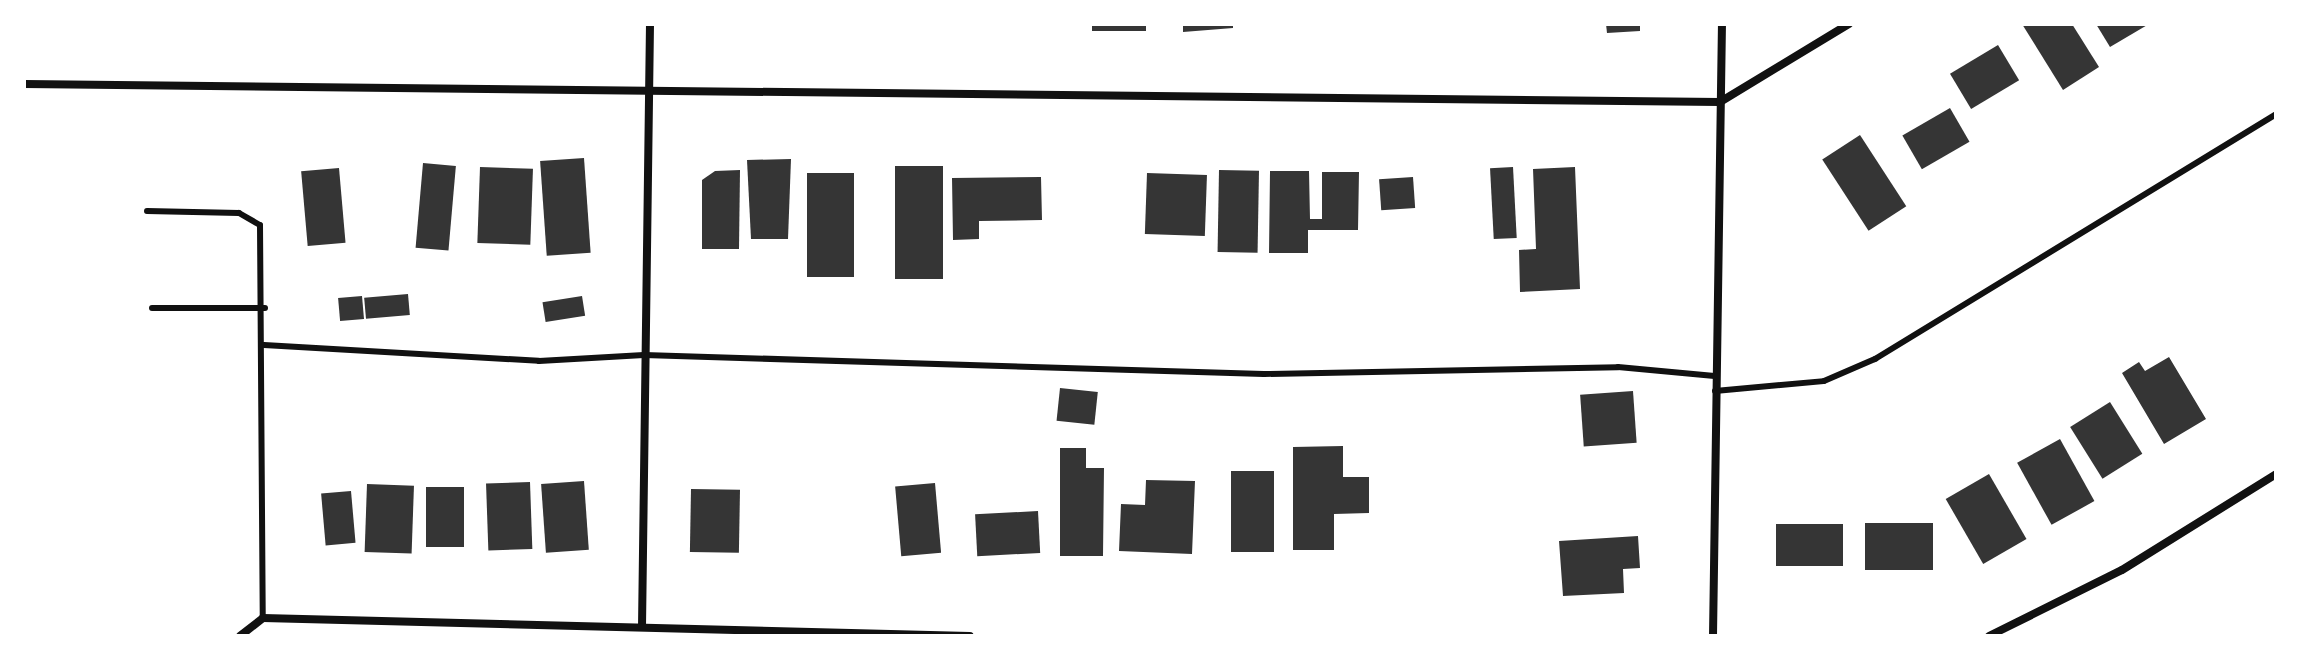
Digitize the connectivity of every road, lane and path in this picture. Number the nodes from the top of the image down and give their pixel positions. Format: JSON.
{"nodes":[{"id":1,"x":650,"y":24,"type":"edge"},
{"id":2,"x":1722,"y":24,"type":"edge"},
{"id":3,"x":1849,"y":24,"type":"edge"},
{"id":4,"x":24,"y":84,"type":"edge"},
{"id":5,"x":649,"y":92,"type":"junction"},
{"id":6,"x":1720,"y":102,"type":"junction"},
{"id":7,"x":2276,"y":114,"type":"edge"},
{"id":8,"x":147,"y":211,"type":"dead end"},
{"id":9,"x":152,"y":308,"type":"dead end"},
{"id":10,"x":265,"y":308,"type":"junction"},
{"id":11,"x":264,"y":345,"type":"junction"},
{"id":12,"x":644,"y":355,"type":"junction"},
{"id":13,"x":1715,"y":376,"type":"junction"},
{"id":14,"x":1715,"y":391,"type":"junction"},
{"id":15,"x":2276,"y":474,"type":"edge"},
{"id":16,"x":263,"y":618,"type":"junction"},
{"id":17,"x":642,"y":627,"type":"junction"},
{"id":18,"x":240,"y":636,"type":"edge"},
{"id":19,"x":970,"y":636,"type":"edge"},
{"id":20,"x":1713,"y":636,"type":"edge"},
{"id":21,"x":1989,"y":636,"type":"edge"}],
"edges":[{"from":1,"to":5,"type":"street"},
{"from":2,"to":6,"type":"street"},
{"from":3,"to":6,"type":"street"},
{"from":4,"to":5,"type":"street"},
{"from":5,"to":6,"type":"street"},
{"from":5,"to":12,"type":"street"},
{"from":6,"to":13,"type":"street"},
{"from":7,"to":14,"type":"lane"},
{"from":8,"to":10,"type":"lane"},
{"from":9,"to":10,"type":"lane"},
{"from":10,"to":11,"type":"lane"},
{"from":11,"to":12,"type":"lane"},
{"from":11,"to":16,"type":"lane"},
{"from":12,"to":13,"type":"lane"},
{"from":12,"to":17,"type":"street"},
{"from":13,"to":14,"type":"street"},
{"from":14,"to":20,"type":"street"},
{"from":15,"to":21,"type":"street"},
{"from":16,"to":17,"type":"street"},
{"from":16,"to":18,"type":"street"},
{"from":17,"to":19,"type":"street"}]}
